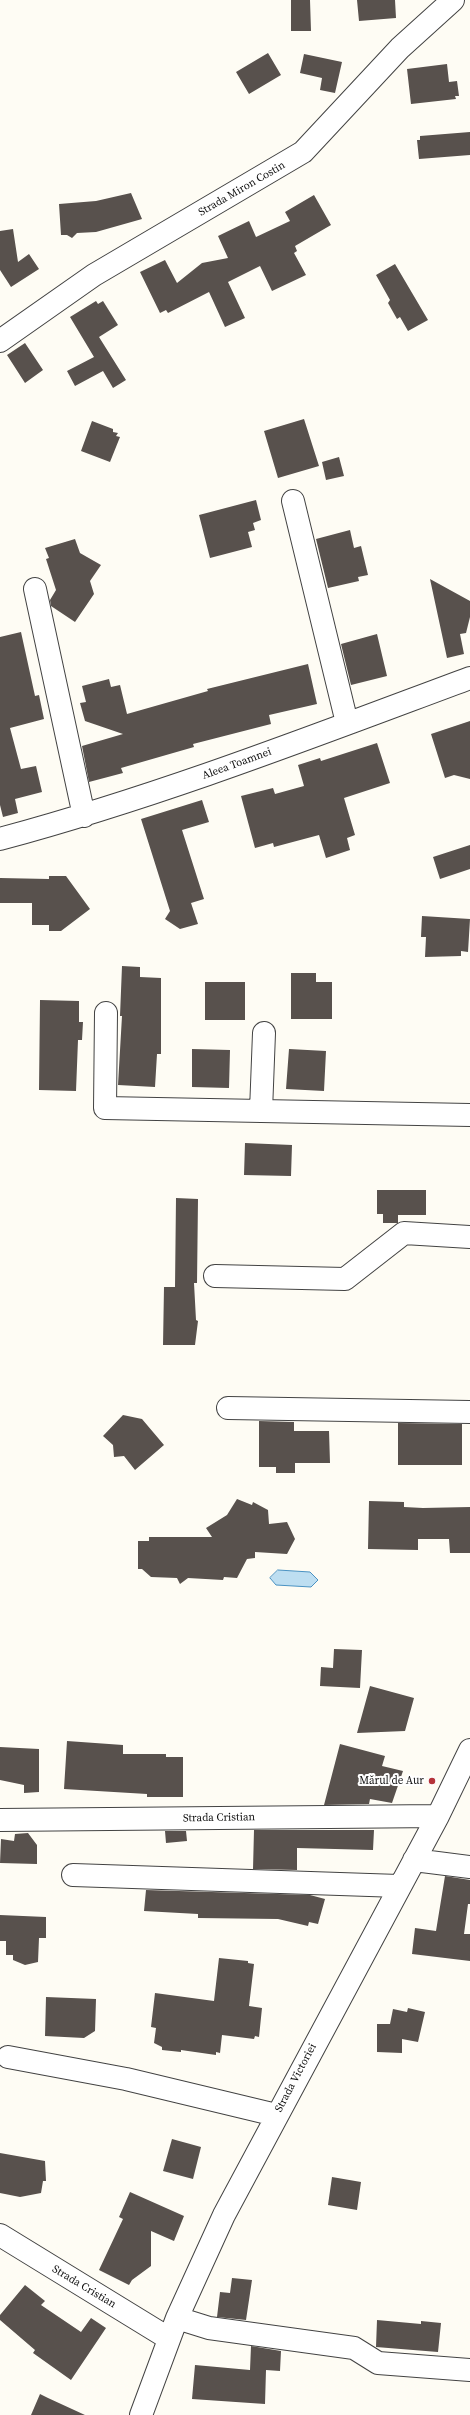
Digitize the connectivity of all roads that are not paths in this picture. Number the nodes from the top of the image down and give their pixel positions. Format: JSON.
{"nodes":[{"id":1,"x":453,"y":0,"type":"edge"},
{"id":2,"x":0,"y":341,"type":"edge"},
{"id":3,"x":293,"y":501,"type":"dead end"},
{"id":4,"x":35,"y":589,"type":"dead end"},
{"id":5,"x":470,"y":678,"type":"edge"},
{"id":6,"x":347,"y":723,"type":"junction"},
{"id":7,"x":84,"y":816,"type":"junction"},
{"id":8,"x":0,"y":839,"type":"edge"},
{"id":9,"x":106,"y":1013,"type":"dead end"},
{"id":10,"x":264,"y":1033,"type":"dead end"},
{"id":11,"x":261,"y":1111,"type":"junction"},
{"id":12,"x":470,"y":1115,"type":"edge"},
{"id":13,"x":470,"y":1237,"type":"edge"},
{"id":14,"x":215,"y":1276,"type":"dead end"},
{"id":15,"x":228,"y":1408,"type":"dead end"},
{"id":16,"x":470,"y":1412,"type":"edge"},
{"id":17,"x":470,"y":1750,"type":"edge"},
{"id":18,"x":438,"y":1816,"type":"junction"},
{"id":19,"x":0,"y":1820,"type":"edge"},
{"id":20,"x":414,"y":1860,"type":"junction"},
{"id":21,"x":470,"y":1867,"type":"edge"},
{"id":22,"x":73,"y":1874,"type":"dead end"},
{"id":23,"x":399,"y":1886,"type":"junction"},
{"id":24,"x":8,"y":2057,"type":"dead end"},
{"id":25,"x":276,"y":2115,"type":"junction"},
{"id":26,"x":0,"y":2235,"type":"edge"},
{"id":27,"x":177,"y":2318,"type":"junction"},
{"id":28,"x":168,"y":2338,"type":"junction"},
{"id":29,"x":470,"y":2370,"type":"edge"},
{"id":30,"x":141,"y":2415,"type":"edge"}],
"edges":[{"from":1,"to":2,"type":"street","name":"Strada Miron Costin"},
{"from":3,"to":6,"type":"street"},
{"from":4,"to":7,"type":"street"},
{"from":5,"to":6,"type":"street","name":"Aleea Toamnei"},
{"from":6,"to":7,"type":"street","name":"Aleea Toamnei"},
{"from":7,"to":8,"type":"street","name":"Aleea Toamnei"},
{"from":9,"to":11,"type":"street"},
{"from":10,"to":11,"type":"street"},
{"from":11,"to":12,"type":"street"},
{"from":13,"to":14,"type":"street"},
{"from":15,"to":16,"type":"street"},
{"from":17,"to":18,"type":"street","name":"Strada Victoriei"},
{"from":18,"to":19,"type":"street","name":"Strada Cristian"},
{"from":18,"to":20,"type":"street","name":"Strada Victoriei"},
{"from":20,"to":21,"type":"street"},
{"from":20,"to":23,"type":"street","name":"Strada Victoriei"},
{"from":22,"to":23,"type":"street"},
{"from":23,"to":25,"type":"street","name":"Strada Victoriei"},
{"from":24,"to":25,"type":"street"},
{"from":25,"to":27,"type":"street","name":"Strada Victoriei"},
{"from":26,"to":28,"type":"street","name":"Strada Cristian"},
{"from":27,"to":28,"type":"street","name":"Strada Victoriei"},
{"from":27,"to":29,"type":"street"},
{"from":28,"to":30,"type":"street","name":"Strada Victoriei"}]}
